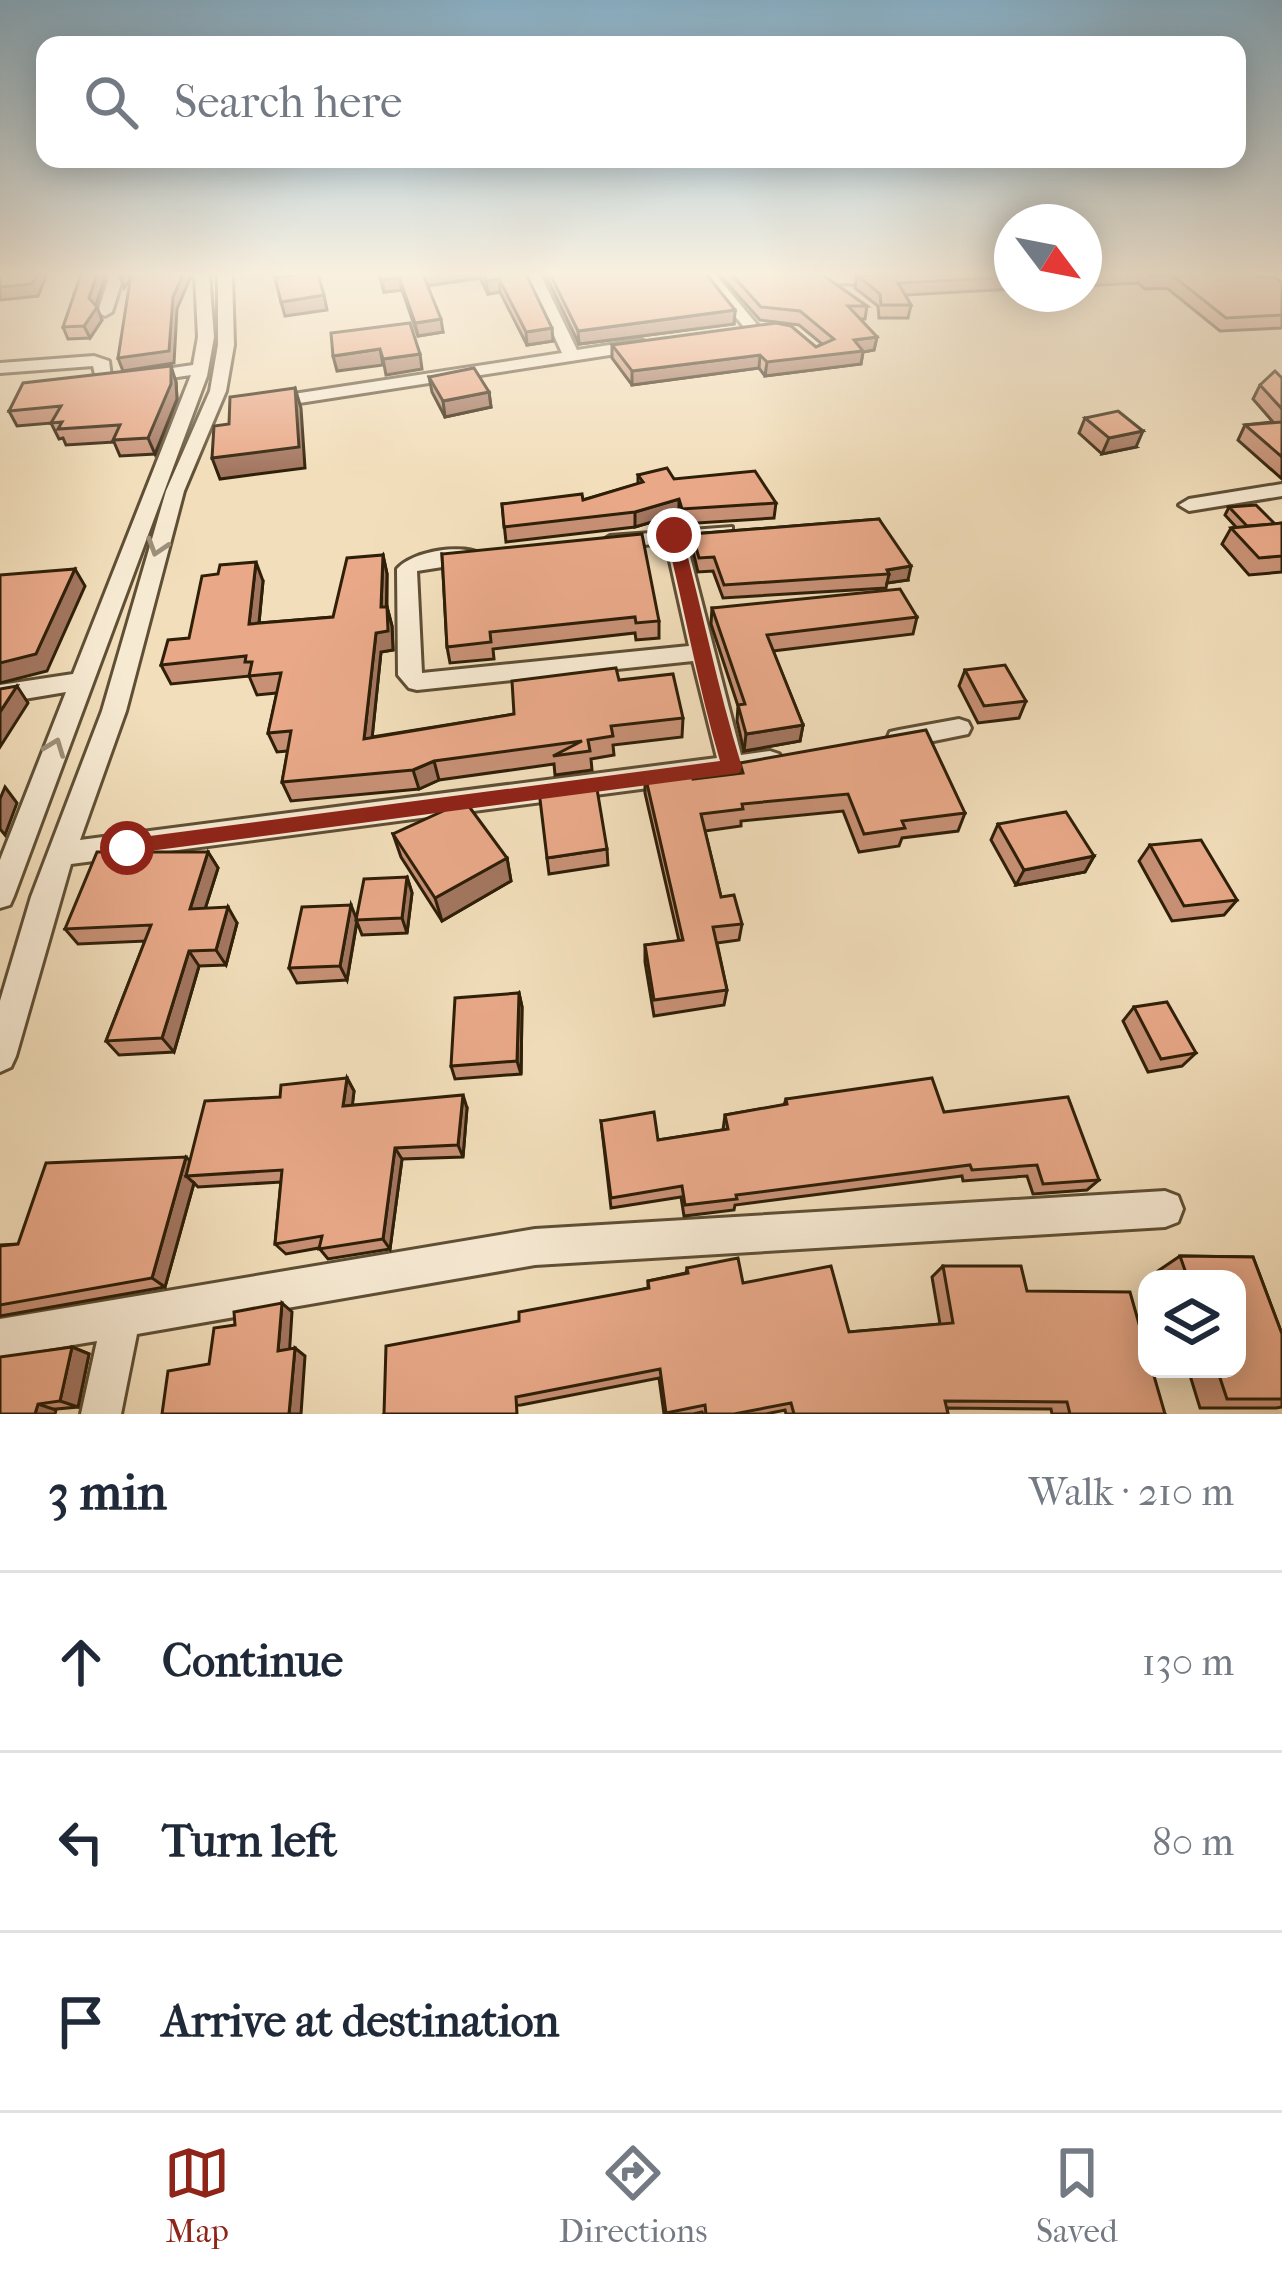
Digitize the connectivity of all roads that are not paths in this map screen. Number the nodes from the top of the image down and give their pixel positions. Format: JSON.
{"nodes":[{"id":1,"x":206,"y":340,"type":"edge"},
{"id":2,"x":224,"y":340,"type":"edge"},
{"id":3,"x":564,"y":340,"type":"edge"},
{"id":4,"x":662,"y":342,"type":"edge"},
{"id":5,"x":571,"y":354,"type":"junction"},
{"id":6,"x":0,"y":368,"type":"edge"},
{"id":7,"x":201,"y":369,"type":"junction"},
{"id":8,"x":254,"y":406,"type":"edge"},
{"id":9,"x":1282,"y":490,"type":"edge"},
{"id":10,"x":1189,"y":505,"type":"dead end"},
{"id":11,"x":739,"y":530,"type":"edge"},
{"id":12,"x":674,"y":535,"type":"junction"},
{"id":13,"x":585,"y":544,"type":"edge"},
{"id":14,"x":496,"y":554,"type":"edge"},
{"id":15,"x":698,"y":653,"type":"junction"},
{"id":16,"x":81,"y":682,"type":"junction"},
{"id":17,"x":0,"y":694,"type":"edge"},
{"id":18,"x":958,"y":728,"type":"dead end"},
{"id":19,"x":868,"y":744,"type":"edge"},
{"id":20,"x":800,"y":756,"type":"edge"},
{"id":21,"x":732,"y":767,"type":"junction"},
{"id":22,"x":65,"y":853,"type":"junction"},
{"id":23,"x":44,"y":896,"type":"junction"},
{"id":24,"x":0,"y":900,"type":"edge"},
{"id":25,"x":0,"y":1056,"type":"edge"},
{"id":26,"x":1165,"y":1209,"type":"dead end"},
{"id":27,"x":120,"y":1321,"type":"junction"},
{"id":28,"x":0,"y":1338,"type":"edge"},
{"id":29,"x":101,"y":1414,"type":"edge"}],
"edges":[{"from":1,"to":7,"type":"street"},
{"from":2,"to":22,"type":"street","one_way":true},
{"from":3,"to":5,"type":"street"},
{"from":4,"to":5,"type":"street"},
{"from":5,"to":8,"type":"street"},
{"from":6,"to":7,"type":"street"},
{"from":7,"to":16,"type":"street"},
{"from":9,"to":10,"type":"street"},
{"from":11,"to":12,"type":"street"},
{"from":12,"to":13,"type":"street"},
{"from":12,"to":15,"type":"street"},
{"from":14,"to":15,"type":"street"},
{"from":15,"to":21,"type":"street"},
{"from":16,"to":17,"type":"street"},
{"from":24,"to":16,"type":"street","one_way":true},
{"from":18,"to":19,"type":"street"},
{"from":20,"to":21,"type":"street"},
{"from":21,"to":22,"type":"street"},
{"from":22,"to":23,"type":"street"},
{"from":23,"to":24,"type":"street"},
{"from":23,"to":25,"type":"street"},
{"from":26,"to":27,"type":"street"},
{"from":27,"to":28,"type":"street"},
{"from":27,"to":29,"type":"street"}]}
